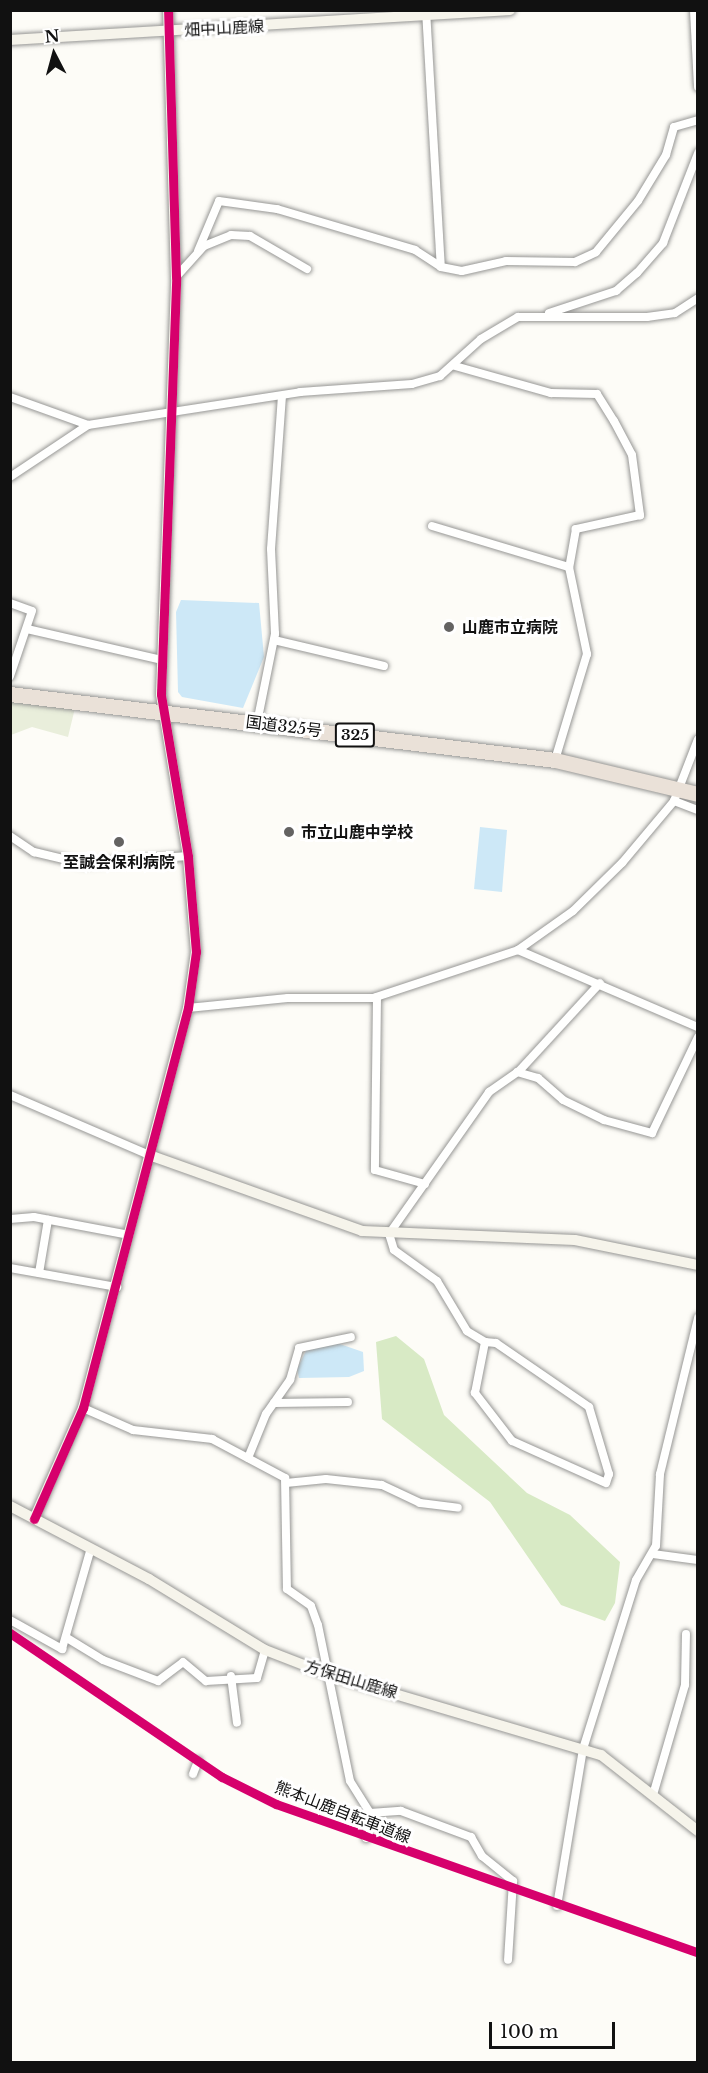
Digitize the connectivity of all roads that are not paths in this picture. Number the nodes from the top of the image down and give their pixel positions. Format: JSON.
{"nodes":[{"id":1,"x":168,"y":10,"type":"edge"},
{"id":2,"x":510,"y":10,"type":"edge"},
{"id":3,"x":694,"y":10,"type":"edge"},
{"id":4,"x":426,"y":13,"type":"edge"},
{"id":5,"x":171,"y":31,"type":"junction"},
{"id":6,"x":10,"y":40,"type":"edge"},
{"id":7,"x":698,"y":87,"type":"edge"},
{"id":8,"x":698,"y":120,"type":"edge"},
{"id":9,"x":698,"y":153,"type":"edge"},
{"id":10,"x":198,"y":251,"type":"junction"},
{"id":11,"x":441,"y":267,"type":"junction"},
{"id":12,"x":307,"y":269,"type":"dead end"},
{"id":13,"x":176,"y":277,"type":"junction"},
{"id":14,"x":698,"y":298,"type":"edge"},
{"id":15,"x":543,"y":315,"type":"junction"},
{"id":16,"x":455,"y":366,"type":"junction"},
{"id":17,"x":282,"y":396,"type":"junction"},
{"id":18,"x":10,"y":397,"type":"edge"},
{"id":19,"x":173,"y":412,"type":"junction"},
{"id":20,"x":88,"y":424,"type":"junction"},
{"id":21,"x":10,"y":477,"type":"edge"},
{"id":22,"x":432,"y":526,"type":"dead end"},
{"id":23,"x":569,"y":567,"type":"junction"},
{"id":24,"x":10,"y":603,"type":"edge"},
{"id":25,"x":27,"y":629,"type":"junction"},
{"id":26,"x":274,"y":640,"type":"junction"},
{"id":27,"x":162,"y":660,"type":"junction"},
{"id":28,"x":384,"y":666,"type":"dead end"},
{"id":29,"x":10,"y":676,"type":"edge"},
{"id":30,"x":10,"y":694,"type":"edge"},
{"id":31,"x":163,"y":710,"type":"junction"},
{"id":32,"x":256,"y":723,"type":"junction"},
{"id":33,"x":698,"y":739,"type":"edge"},
{"id":34,"x":555,"y":760,"type":"junction"},
{"id":35,"x":698,"y":794,"type":"edge"},
{"id":36,"x":677,"y":795,"type":"junction"},
{"id":37,"x":698,"y":810,"type":"edge"},
{"id":38,"x":10,"y":836,"type":"edge"},
{"id":39,"x":188,"y":856,"type":"junction"},
{"id":40,"x":518,"y":950,"type":"junction"},
{"id":41,"x":600,"y":982,"type":"junction"},
{"id":42,"x":377,"y":997,"type":"junction"},
{"id":43,"x":188,"y":1008,"type":"junction"},
{"id":44,"x":698,"y":1027,"type":"edge"},
{"id":45,"x":698,"y":1037,"type":"edge"},
{"id":46,"x":517,"y":1072,"type":"junction"},
{"id":47,"x":11,"y":1095,"type":"edge"},
{"id":48,"x":149,"y":1155,"type":"junction"},
{"id":49,"x":425,"y":1184,"type":"junction"},
{"id":50,"x":10,"y":1219,"type":"edge"},
{"id":51,"x":48,"y":1220,"type":"junction"},
{"id":52,"x":388,"y":1234,"type":"junction"},
{"id":53,"x":129,"y":1235,"type":"junction"},
{"id":54,"x":698,"y":1265,"type":"edge"},
{"id":55,"x":10,"y":1268,"type":"edge"},
{"id":56,"x":39,"y":1273,"type":"junction"},
{"id":57,"x":117,"y":1287,"type":"junction"},
{"id":58,"x":698,"y":1318,"type":"edge"},
{"id":59,"x":351,"y":1337,"type":"dead end"},
{"id":60,"x":485,"y":1342,"type":"junction"},
{"id":61,"x":348,"y":1402,"type":"dead end"},
{"id":62,"x":274,"y":1403,"type":"junction"},
{"id":63,"x":82,"y":1408,"type":"junction"},
{"id":64,"x":248,"y":1458,"type":"junction"},
{"id":65,"x":286,"y":1484,"type":"junction"},
{"id":66,"x":10,"y":1506,"type":"edge"},
{"id":67,"x":458,"y":1508,"type":"dead end"},
{"id":68,"x":34,"y":1519,"type":"junction"},
{"id":69,"x":91,"y":1548,"type":"junction"},
{"id":70,"x":653,"y":1554,"type":"junction"},
{"id":71,"x":698,"y":1560,"type":"edge"},
{"id":72,"x":10,"y":1620,"type":"edge"},
{"id":73,"x":686,"y":1634,"type":"dead end"},
{"id":74,"x":67,"y":1638,"type":"junction"},
{"id":75,"x":265,"y":1650,"type":"junction"},
{"id":76,"x":327,"y":1674,"type":"junction"},
{"id":77,"x":231,"y":1676,"type":"junction"},
{"id":78,"x":237,"y":1723,"type":"dead end"},
{"id":79,"x":583,"y":1749,"type":"junction"},
{"id":80,"x":198,"y":1761,"type":"dead end"},
{"id":81,"x":193,"y":1774,"type":"dead end"},
{"id":82,"x":653,"y":1795,"type":"junction"},
{"id":83,"x":370,"y":1813,"type":"junction"},
{"id":84,"x":698,"y":1831,"type":"edge"},
{"id":85,"x":366,"y":1838,"type":"dead end"},
{"id":86,"x":557,"y":1906,"type":"dead end"},
{"id":87,"x":508,"y":1960,"type":"dead end"}],
"edges":[{"from":1,"to":5,"type":"street"},
{"from":2,"to":4,"type":"street","name":"畑中山鹿線"},
{"from":3,"to":7,"type":"street"},
{"from":4,"to":5,"type":"street","name":"畑中山鹿線"},
{"from":4,"to":11,"type":"street"},
{"from":5,"to":6,"type":"street","name":"畑中山鹿線"},
{"from":5,"to":13,"type":"street"},
{"from":8,"to":11,"type":"street"},
{"from":9,"to":15,"type":"street"},
{"from":10,"to":11,"type":"street"},
{"from":10,"to":12,"type":"street"},
{"from":10,"to":13,"type":"street"},
{"from":13,"to":19,"type":"street"},
{"from":14,"to":15,"type":"street"},
{"from":15,"to":16,"type":"street"},
{"from":16,"to":17,"type":"street"},
{"from":16,"to":23,"type":"street"},
{"from":17,"to":19,"type":"street"},
{"from":17,"to":26,"type":"street"},
{"from":18,"to":20,"type":"street"},
{"from":19,"to":20,"type":"street"},
{"from":19,"to":27,"type":"street"},
{"from":20,"to":21,"type":"street"},
{"from":22,"to":23,"type":"street"},
{"from":23,"to":34,"type":"street"},
{"from":24,"to":25,"type":"street"},
{"from":25,"to":27,"type":"street"},
{"from":25,"to":29,"type":"street"},
{"from":26,"to":28,"type":"street"},
{"from":26,"to":32,"type":"street"},
{"from":27,"to":31,"type":"street"},
{"from":30,"to":31,"type":"highway","name":"国道325号","number":"325"},
{"from":31,"to":32,"type":"highway","name":"国道325号","number":"325"},
{"from":31,"to":39,"type":"street"},
{"from":32,"to":34,"type":"highway","name":"国道325号","number":"325"},
{"from":33,"to":36,"type":"street"},
{"from":34,"to":36,"type":"highway","name":"国道325号","number":"325"},
{"from":35,"to":36,"type":"highway","name":"国道325号","number":"325"},
{"from":36,"to":37,"type":"street"},
{"from":36,"to":40,"type":"street"},
{"from":38,"to":39,"type":"street"},
{"from":39,"to":43,"type":"street"},
{"from":40,"to":41,"type":"street"},
{"from":40,"to":42,"type":"street"},
{"from":41,"to":44,"type":"street"},
{"from":41,"to":46,"type":"street"},
{"from":42,"to":43,"type":"street"},
{"from":42,"to":49,"type":"street"},
{"from":43,"to":48,"type":"street"},
{"from":45,"to":46,"type":"street"},
{"from":46,"to":49,"type":"street"},
{"from":47,"to":48,"type":"street"},
{"from":48,"to":52,"type":"street"},
{"from":48,"to":53,"type":"street"},
{"from":49,"to":52,"type":"street"},
{"from":50,"to":51,"type":"street"},
{"from":51,"to":53,"type":"street"},
{"from":51,"to":56,"type":"street"},
{"from":52,"to":54,"type":"street"},
{"from":52,"to":60,"type":"street"},
{"from":53,"to":57,"type":"street"},
{"from":55,"to":56,"type":"street"},
{"from":56,"to":57,"type":"street"},
{"from":57,"to":63,"type":"street"},
{"from":58,"to":70,"type":"street"},
{"from":59,"to":62,"type":"street"},
{"from":60,"to":60,"type":"street"},
{"from":61,"to":62,"type":"street"},
{"from":62,"to":64,"type":"street"},
{"from":63,"to":64,"type":"street"},
{"from":63,"to":68,"type":"street"},
{"from":64,"to":65,"type":"street"},
{"from":65,"to":67,"type":"street"},
{"from":65,"to":76,"type":"street"},
{"from":66,"to":68,"type":"street","name":"方保田山鹿線"},
{"from":68,"to":69,"type":"street","name":"方保田山鹿線"},
{"from":69,"to":74,"type":"street"},
{"from":69,"to":75,"type":"street","name":"方保田山鹿線"},
{"from":70,"to":71,"type":"street"},
{"from":70,"to":79,"type":"street"},
{"from":72,"to":74,"type":"street"},
{"from":73,"to":82,"type":"street"},
{"from":74,"to":77,"type":"street"},
{"from":75,"to":76,"type":"street","name":"方保田山鹿線"},
{"from":75,"to":77,"type":"street"},
{"from":76,"to":79,"type":"street","name":"方保田山鹿線"},
{"from":76,"to":83,"type":"street"},
{"from":77,"to":78,"type":"street"},
{"from":79,"to":82,"type":"street","name":"方保田山鹿線"},
{"from":79,"to":86,"type":"street"},
{"from":80,"to":81,"type":"street"},
{"from":82,"to":84,"type":"street","name":"方保田山鹿線"},
{"from":83,"to":85,"type":"street"},
{"from":83,"to":87,"type":"street"}]}
